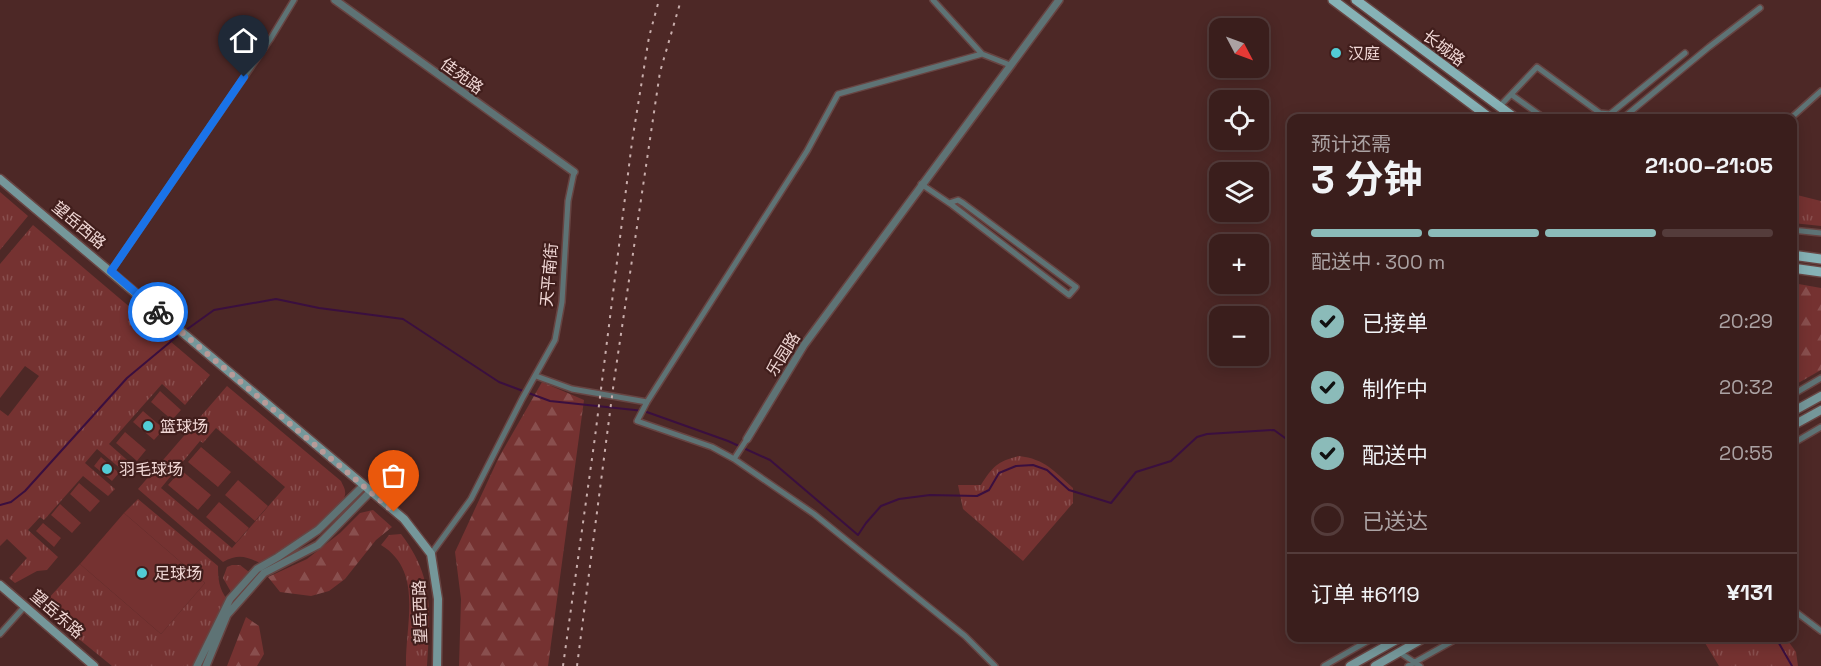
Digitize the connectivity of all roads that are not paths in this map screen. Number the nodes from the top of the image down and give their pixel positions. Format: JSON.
{"nodes":[{"id":1,"x":294,"y":0,"type":"edge"},
{"id":2,"x":335,"y":0,"type":"edge"},
{"id":3,"x":933,"y":0,"type":"edge"},
{"id":4,"x":1059,"y":0,"type":"edge"},
{"id":5,"x":1333,"y":0,"type":"edge"},
{"id":6,"x":1356,"y":0,"type":"edge"},
{"id":7,"x":1760,"y":8,"type":"dead end"},
{"id":8,"x":1685,"y":53,"type":"dead end"},
{"id":9,"x":982,"y":54,"type":"junction"},
{"id":10,"x":1010,"y":64,"type":"junction"},
{"id":11,"x":1821,"y":91,"type":"edge"},
{"id":12,"x":1512,"y":95,"type":"junction"},
{"id":13,"x":1499,"y":107,"type":"junction"},
{"id":14,"x":1485,"y":114,"type":"edge"},
{"id":15,"x":1509,"y":114,"type":"edge"},
{"id":16,"x":1538,"y":114,"type":"edge"},
{"id":17,"x":1602,"y":114,"type":"edge"},
{"id":18,"x":1609,"y":114,"type":"edge"},
{"id":19,"x":1628,"y":114,"type":"edge"},
{"id":20,"x":1795,"y":114,"type":"edge"},
{"id":21,"x":574,"y":172,"type":"joint"},
{"id":22,"x":0,"y":180,"type":"edge"},
{"id":23,"x":921,"y":184,"type":"junction"},
{"id":24,"x":949,"y":203,"type":"junction"},
{"id":25,"x":1797,"y":231,"type":"edge"},
{"id":26,"x":1821,"y":233,"type":"edge"},
{"id":27,"x":1797,"y":256,"type":"edge"},
{"id":28,"x":1821,"y":259,"type":"edge"},
{"id":29,"x":1797,"y":269,"type":"edge"},
{"id":30,"x":111,"y":271,"type":"junction"},
{"id":31,"x":1821,"y":272,"type":"edge"},
{"id":32,"x":536,"y":376,"type":"junction"},
{"id":33,"x":1821,"y":378,"type":"edge"},
{"id":34,"x":1797,"y":392,"type":"edge"},
{"id":35,"x":1821,"y":396,"type":"edge"},
{"id":36,"x":646,"y":404,"type":"junction"},
{"id":37,"x":1797,"y":409,"type":"edge"},
{"id":38,"x":1821,"y":410,"type":"edge"},
{"id":39,"x":1797,"y":423,"type":"edge"},
{"id":40,"x":1821,"y":427,"type":"edge"},
{"id":41,"x":747,"y":439,"type":"joint"},
{"id":42,"x":1797,"y":441,"type":"edge"},
{"id":43,"x":736,"y":456,"type":"junction"},
{"id":44,"x":367,"y":489,"type":"junction"},
{"id":45,"x":431,"y":554,"type":"junction"},
{"id":46,"x":0,"y":585,"type":"edge"},
{"id":47,"x":25,"y":606,"type":"junction"},
{"id":48,"x":1797,"y":613,"type":"edge"},
{"id":49,"x":1821,"y":632,"type":"edge"},
{"id":50,"x":0,"y":634,"type":"edge"},
{"id":51,"x":1366,"y":642,"type":"edge"},
{"id":52,"x":1393,"y":642,"type":"edge"},
{"id":53,"x":1417,"y":642,"type":"edge"},
{"id":54,"x":1452,"y":642,"type":"edge"},
{"id":55,"x":1399,"y":652,"type":"junction"},
{"id":56,"x":1417,"y":664,"type":"edge"},
{"id":57,"x":94,"y":666,"type":"edge"},
{"id":58,"x":197,"y":666,"type":"edge"},
{"id":59,"x":206,"y":666,"type":"edge"},
{"id":60,"x":437,"y":666,"type":"edge"},
{"id":61,"x":995,"y":666,"type":"edge"},
{"id":62,"x":1324,"y":666,"type":"edge"},
{"id":63,"x":1350,"y":666,"type":"edge"},
{"id":64,"x":1375,"y":666,"type":"edge"},
{"id":65,"x":1408,"y":666,"type":"edge"}],
"edges":[{"from":1,"to":30,"type":"street"},
{"from":2,"to":21,"type":"street","name":"佳苑路"},
{"from":3,"to":9,"type":"street"},
{"from":4,"to":10,"type":"street","name":"乐园路"},
{"from":5,"to":14,"type":"main road","name":"长城路"},
{"from":6,"to":13,"type":"main road","name":"长城路"},
{"from":7,"to":19,"type":"street"},
{"from":8,"to":18,"type":"street"},
{"from":9,"to":10,"type":"street"},
{"from":9,"to":36,"type":"street"},
{"from":10,"to":23,"type":"street","name":"乐园路"},
{"from":11,"to":20,"type":"street"},
{"from":12,"to":13,"type":"street"},
{"from":12,"to":16,"type":"street"},
{"from":12,"to":17,"type":"street"},
{"from":13,"to":15,"type":"main road","name":"长城路"},
{"from":21,"to":32,"type":"street","name":"天平南街"},
{"from":22,"to":30,"type":"main road","name":"望岳西路"},
{"from":23,"to":24,"type":"street"},
{"from":23,"to":41,"type":"street","name":"乐园路"},
{"from":24,"to":24,"type":"street"},
{"from":25,"to":26,"type":"street"},
{"from":27,"to":28,"type":"main road"},
{"from":29,"to":31,"type":"main road"},
{"from":30,"to":44,"type":"main road","name":"望岳西路"},
{"from":32,"to":36,"type":"street"},
{"from":32,"to":45,"type":"street","name":"天平南街"},
{"from":33,"to":34,"type":"street"},
{"from":35,"to":37,"type":"main road"},
{"from":36,"to":43,"type":"street"},
{"from":38,"to":39,"type":"main road"},
{"from":40,"to":42,"type":"street"},
{"from":41,"to":43,"type":"street","name":"乐园路"},
{"from":43,"to":61,"type":"street"},
{"from":44,"to":45,"type":"main road","name":"望岳西路"},
{"from":44,"to":58,"type":"street"},
{"from":44,"to":59,"type":"street"},
{"from":45,"to":60,"type":"main road","name":"望岳西路"},
{"from":46,"to":47,"type":"main road","name":"望岳东路"},
{"from":47,"to":50,"type":"street"},
{"from":47,"to":57,"type":"main road","name":"望岳东路"},
{"from":48,"to":49,"type":"street"},
{"from":51,"to":62,"type":"street"},
{"from":52,"to":63,"type":"main road"},
{"from":53,"to":55,"type":"main road"},
{"from":54,"to":56,"type":"street"},
{"from":55,"to":56,"type":"street"},
{"from":55,"to":64,"type":"main road"},
{"from":56,"to":65,"type":"street"}]}
